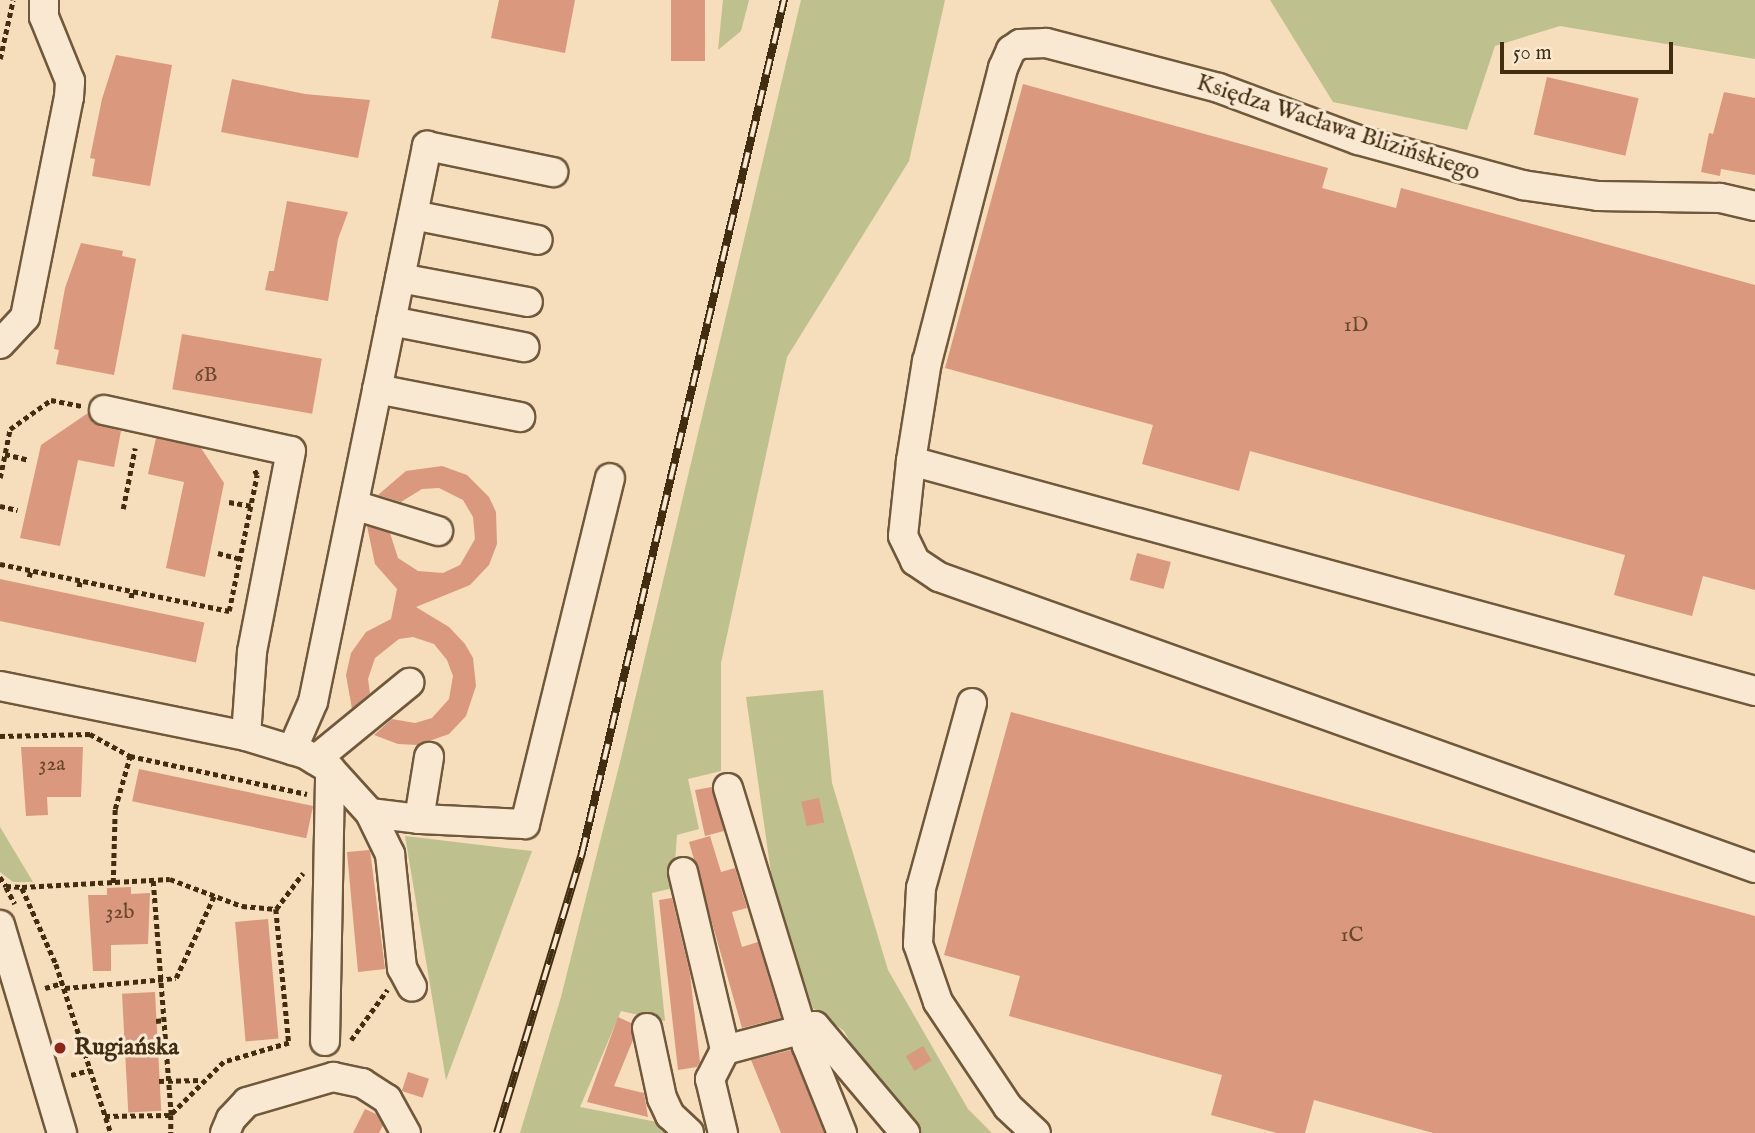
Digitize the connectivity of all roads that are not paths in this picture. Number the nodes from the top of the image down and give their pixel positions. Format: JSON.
{"nodes":[{"id":1,"x":44,"y":0,"type":"edge"},
{"id":2,"x":553,"y":172,"type":"dead end"},
{"id":3,"x":1755,"y":206,"type":"edge"},
{"id":4,"x":413,"y":215,"type":"junction"},
{"id":5,"x":538,"y":240,"type":"dead end"},
{"id":6,"x":400,"y":278,"type":"junction"},
{"id":7,"x":527,"y":302,"type":"dead end"},
{"id":8,"x":391,"y":321,"type":"junction"},
{"id":9,"x":0,"y":344,"type":"edge"},
{"id":10,"x":524,"y":347,"type":"dead end"},
{"id":11,"x":377,"y":389,"type":"junction"},
{"id":12,"x":104,"y":410,"type":"road end"},
{"id":13,"x":520,"y":417,"type":"dead end"},
{"id":14,"x":911,"y":461,"type":"junction"},
{"id":15,"x":610,"y":478,"type":"dead end"},
{"id":16,"x":354,"y":505,"type":"junction"},
{"id":17,"x":438,"y":531,"type":"dead end"},
{"id":18,"x":409,"y":683,"type":"dead end"},
{"id":19,"x":0,"y":686,"type":"edge"},
{"id":20,"x":1755,"y":691,"type":"edge"},
{"id":21,"x":972,"y":703,"type":"dead end"},
{"id":22,"x":246,"y":736,"type":"junction"},
{"id":23,"x":429,"y":757,"type":"dead end"},
{"id":24,"x":312,"y":760,"type":"junction"},
{"id":25,"x":728,"y":788,"type":"dead end"},
{"id":26,"x":370,"y":813,"type":"junction"},
{"id":27,"x":419,"y":819,"type":"junction"},
{"id":28,"x":1755,"y":868,"type":"edge"},
{"id":29,"x":683,"y":872,"type":"dead end"},
{"id":30,"x":1,"y":933,"type":"edge"},
{"id":31,"x":407,"y":977,"type":"road end"},
{"id":32,"x":801,"y":1027,"type":"junction"},
{"id":33,"x":647,"y":1028,"type":"dead end"},
{"id":34,"x":337,"y":1042,"type":"road end"},
{"id":35,"x":725,"y":1049,"type":"junction"},
{"id":36,"x":62,"y":1133,"type":"edge"},
{"id":37,"x":225,"y":1133,"type":"edge"},
{"id":38,"x":406,"y":1133,"type":"edge"},
{"id":39,"x":690,"y":1133,"type":"edge"},
{"id":40,"x":723,"y":1133,"type":"edge"},
{"id":41,"x":842,"y":1133,"type":"edge"},
{"id":42,"x":905,"y":1133,"type":"edge"},
{"id":43,"x":1036,"y":1133,"type":"edge"}],
"edges":[{"from":1,"to":9,"type":"street"},
{"from":2,"to":4,"type":"street"},
{"from":3,"to":14,"type":"street","name":"Księdza Wacława Blizińskiego"},
{"from":4,"to":5,"type":"street"},
{"from":4,"to":6,"type":"street"},
{"from":6,"to":7,"type":"street"},
{"from":6,"to":8,"type":"street"},
{"from":8,"to":10,"type":"street"},
{"from":8,"to":11,"type":"street"},
{"from":11,"to":13,"type":"street"},
{"from":11,"to":16,"type":"street"},
{"from":12,"to":22,"type":"street"},
{"from":14,"to":20,"type":"street"},
{"from":14,"to":28,"type":"street"},
{"from":15,"to":27,"type":"street"},
{"from":16,"to":17,"type":"street"},
{"from":16,"to":24,"type":"street"},
{"from":18,"to":24,"type":"street"},
{"from":19,"to":22,"type":"street"},
{"from":21,"to":43,"type":"street"},
{"from":22,"to":24,"type":"street"},
{"from":23,"to":27,"type":"street"},
{"from":24,"to":26,"type":"street"},
{"from":24,"to":34,"type":"street"},
{"from":25,"to":32,"type":"street"},
{"from":26,"to":27,"type":"street"},
{"from":26,"to":31,"type":"street"},
{"from":29,"to":35,"type":"street"},
{"from":30,"to":36,"type":"street"},
{"from":32,"to":35,"type":"street"},
{"from":32,"to":41,"type":"street"},
{"from":32,"to":42,"type":"street"},
{"from":33,"to":39,"type":"street"},
{"from":35,"to":40,"type":"street"},
{"from":37,"to":38,"type":"street"}]}
